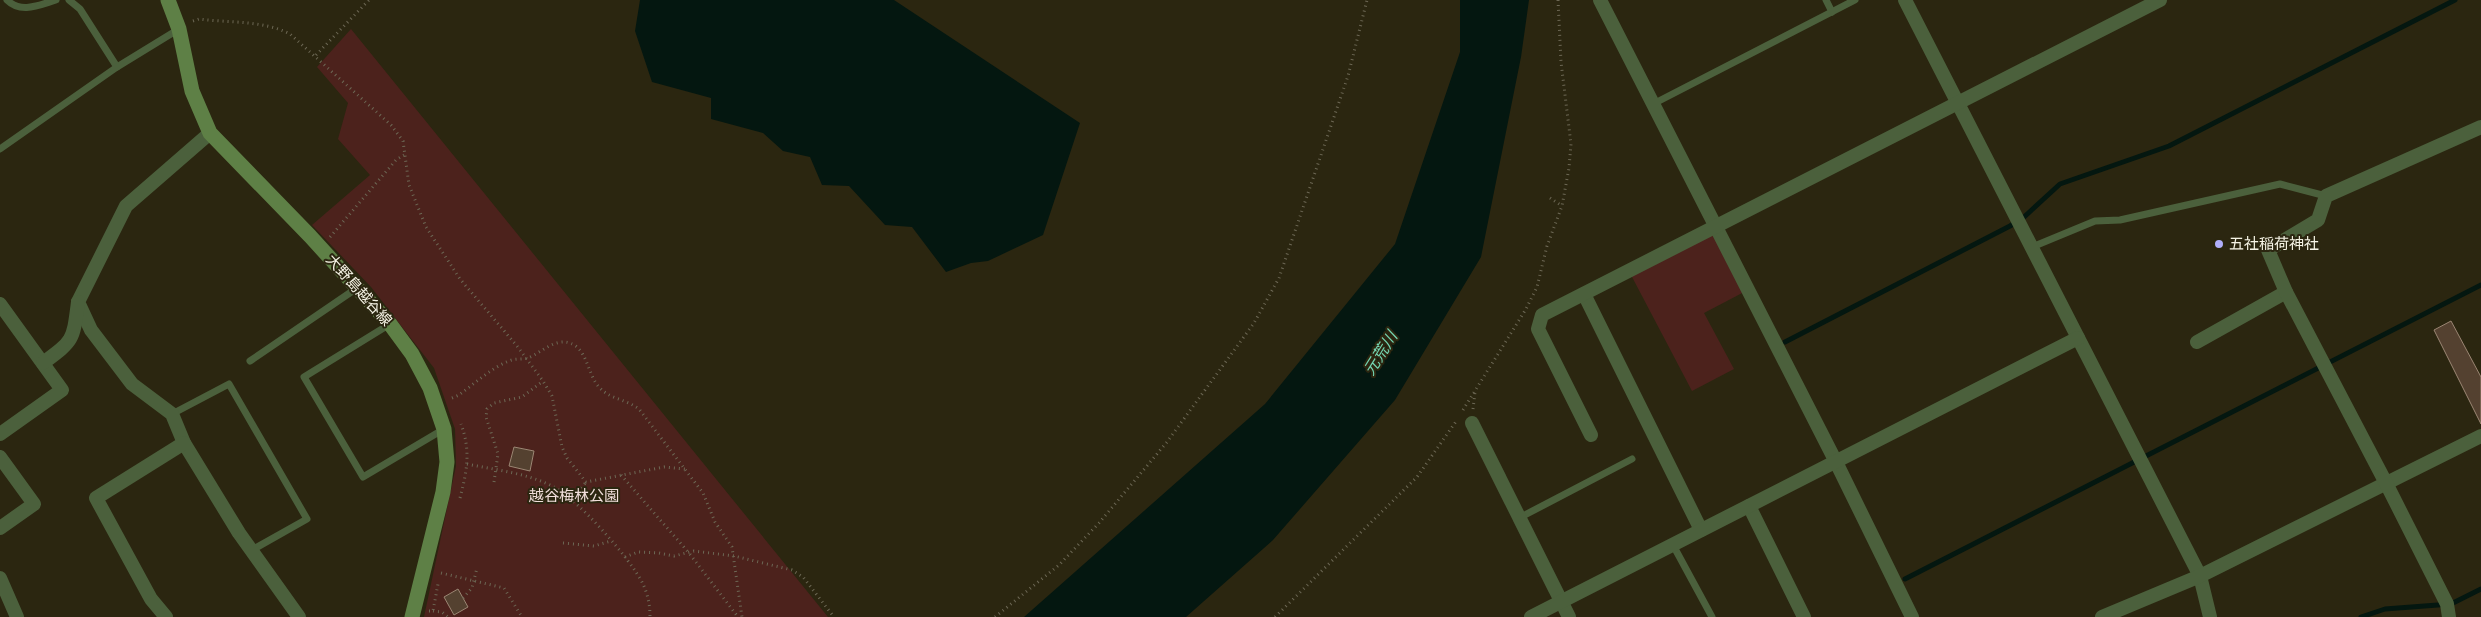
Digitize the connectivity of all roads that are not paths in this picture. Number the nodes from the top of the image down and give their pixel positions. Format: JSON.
{"nodes":[{"id":1,"x":7,"y":0,"type":"edge"},
{"id":2,"x":56,"y":0,"type":"edge"},
{"id":3,"x":69,"y":0,"type":"edge"},
{"id":4,"x":168,"y":0,"type":"edge"},
{"id":5,"x":1600,"y":0,"type":"edge"},
{"id":6,"x":1826,"y":0,"type":"edge"},
{"id":7,"x":1855,"y":0,"type":"edge"},
{"id":8,"x":1905,"y":0,"type":"edge"},
{"id":9,"x":2160,"y":0,"type":"edge"},
{"id":10,"x":1832,"y":12,"type":"junction"},
{"id":11,"x":183,"y":26,"type":"junction"},
{"id":12,"x":117,"y":67,"type":"junction"},
{"id":13,"x":1958,"y":103,"type":"junction"},
{"id":14,"x":1653,"y":104,"type":"junction"},
{"id":15,"x":2481,"y":127,"type":"edge"},
{"id":16,"x":210,"y":133,"type":"junction"},
{"id":17,"x":0,"y":149,"type":"edge"},
{"id":18,"x":2326,"y":196,"type":"junction"},
{"id":19,"x":1717,"y":226,"type":"junction"},
{"id":20,"x":2032,"y":247,"type":"junction"},
{"id":21,"x":357,"y":288,"type":"junction"},
{"id":22,"x":2286,"y":292,"type":"junction"},
{"id":23,"x":1584,"y":294,"type":"junction"},
{"id":24,"x":78,"y":302,"type":"junction"},
{"id":25,"x":0,"y":304,"type":"edge"},
{"id":26,"x":390,"y":324,"type":"junction"},
{"id":27,"x":2078,"y":338,"type":"junction"},
{"id":28,"x":2197,"y":342,"type":"dead end"},
{"id":29,"x":250,"y":361,"type":"dead end"},
{"id":30,"x":42,"y":363,"type":"junction"},
{"id":31,"x":172,"y":414,"type":"junction"},
{"id":32,"x":1472,"y":423,"type":"road end"},
{"id":33,"x":444,"y":429,"type":"junction"},
{"id":34,"x":0,"y":434,"type":"edge"},
{"id":35,"x":1591,"y":435,"type":"dead end"},
{"id":36,"x":2481,"y":436,"type":"edge"},
{"id":37,"x":184,"y":442,"type":"junction"},
{"id":38,"x":0,"y":457,"type":"edge"},
{"id":39,"x":1632,"y":459,"type":"dead end"},
{"id":40,"x":1836,"y":462,"type":"junction"},
{"id":41,"x":2388,"y":485,"type":"junction"},
{"id":42,"x":1749,"y":506,"type":"junction"},
{"id":43,"x":1519,"y":518,"type":"junction"},
{"id":44,"x":0,"y":528,"type":"edge"},
{"id":45,"x":1701,"y":530,"type":"junction"},
{"id":46,"x":1673,"y":545,"type":"junction"},
{"id":47,"x":252,"y":550,"type":"junction"},
{"id":48,"x":2200,"y":576,"type":"junction"},
{"id":49,"x":0,"y":578,"type":"edge"},
{"id":50,"x":1561,"y":602,"type":"junction"},
{"id":51,"x":17,"y":617,"type":"edge"},
{"id":52,"x":166,"y":617,"type":"edge"},
{"id":53,"x":299,"y":617,"type":"edge"},
{"id":54,"x":412,"y":617,"type":"edge"},
{"id":55,"x":1531,"y":617,"type":"edge"},
{"id":56,"x":1569,"y":617,"type":"edge"},
{"id":57,"x":1712,"y":617,"type":"edge"},
{"id":58,"x":1804,"y":617,"type":"edge"},
{"id":59,"x":1912,"y":617,"type":"edge"},
{"id":60,"x":2102,"y":617,"type":"edge"},
{"id":61,"x":2210,"y":617,"type":"edge"},
{"id":62,"x":2449,"y":617,"type":"edge"}],
"edges":[{"from":1,"to":2,"type":"lane"},
{"from":3,"to":12,"type":"lane"},
{"from":4,"to":11,"type":"main road","name":"大野島越谷線"},
{"from":5,"to":14,"type":"street"},
{"from":6,"to":10,"type":"lane"},
{"from":7,"to":10,"type":"lane"},
{"from":8,"to":13,"type":"street"},
{"from":9,"to":13,"type":"street"},
{"from":10,"to":14,"type":"lane"},
{"from":11,"to":12,"type":"lane"},
{"from":11,"to":16,"type":"main road","name":"大野島越谷線"},
{"from":12,"to":17,"type":"lane"},
{"from":13,"to":19,"type":"street"},
{"from":13,"to":20,"type":"street"},
{"from":14,"to":19,"type":"street"},
{"from":15,"to":18,"type":"street"},
{"from":16,"to":21,"type":"main road","name":"大野島越谷線"},
{"from":16,"to":24,"type":"street"},
{"from":18,"to":20,"type":"lane"},
{"from":18,"to":22,"type":"street"},
{"from":19,"to":23,"type":"street"},
{"from":19,"to":40,"type":"street"},
{"from":20,"to":27,"type":"street"},
{"from":21,"to":26,"type":"main road","name":"大野島越谷線"},
{"from":21,"to":29,"type":"lane"},
{"from":22,"to":28,"type":"street"},
{"from":22,"to":41,"type":"street"},
{"from":23,"to":35,"type":"street"},
{"from":23,"to":45,"type":"street"},
{"from":24,"to":30,"type":"street"},
{"from":24,"to":31,"type":"street"},
{"from":25,"to":30,"type":"street"},
{"from":26,"to":33,"type":"main road","name":"大野島越谷線"},
{"from":26,"to":33,"type":"lane"},
{"from":27,"to":40,"type":"street"},
{"from":27,"to":48,"type":"street"},
{"from":30,"to":34,"type":"street"},
{"from":31,"to":37,"type":"street"},
{"from":31,"to":47,"type":"lane"},
{"from":32,"to":43,"type":"street"},
{"from":33,"to":54,"type":"main road","name":"大野島越谷線"},
{"from":36,"to":41,"type":"street"},
{"from":37,"to":47,"type":"street"},
{"from":37,"to":52,"type":"street"},
{"from":38,"to":44,"type":"street"},
{"from":39,"to":43,"type":"lane"},
{"from":40,"to":42,"type":"street"},
{"from":40,"to":59,"type":"street"},
{"from":41,"to":48,"type":"street"},
{"from":41,"to":62,"type":"street"},
{"from":42,"to":45,"type":"street"},
{"from":42,"to":58,"type":"street"},
{"from":43,"to":50,"type":"street"},
{"from":45,"to":46,"type":"street"},
{"from":46,"to":50,"type":"street"},
{"from":46,"to":57,"type":"lane"},
{"from":47,"to":53,"type":"street"},
{"from":48,"to":60,"type":"street"},
{"from":48,"to":61,"type":"street"},
{"from":49,"to":51,"type":"street"},
{"from":50,"to":55,"type":"street"},
{"from":50,"to":56,"type":"street"}]}
